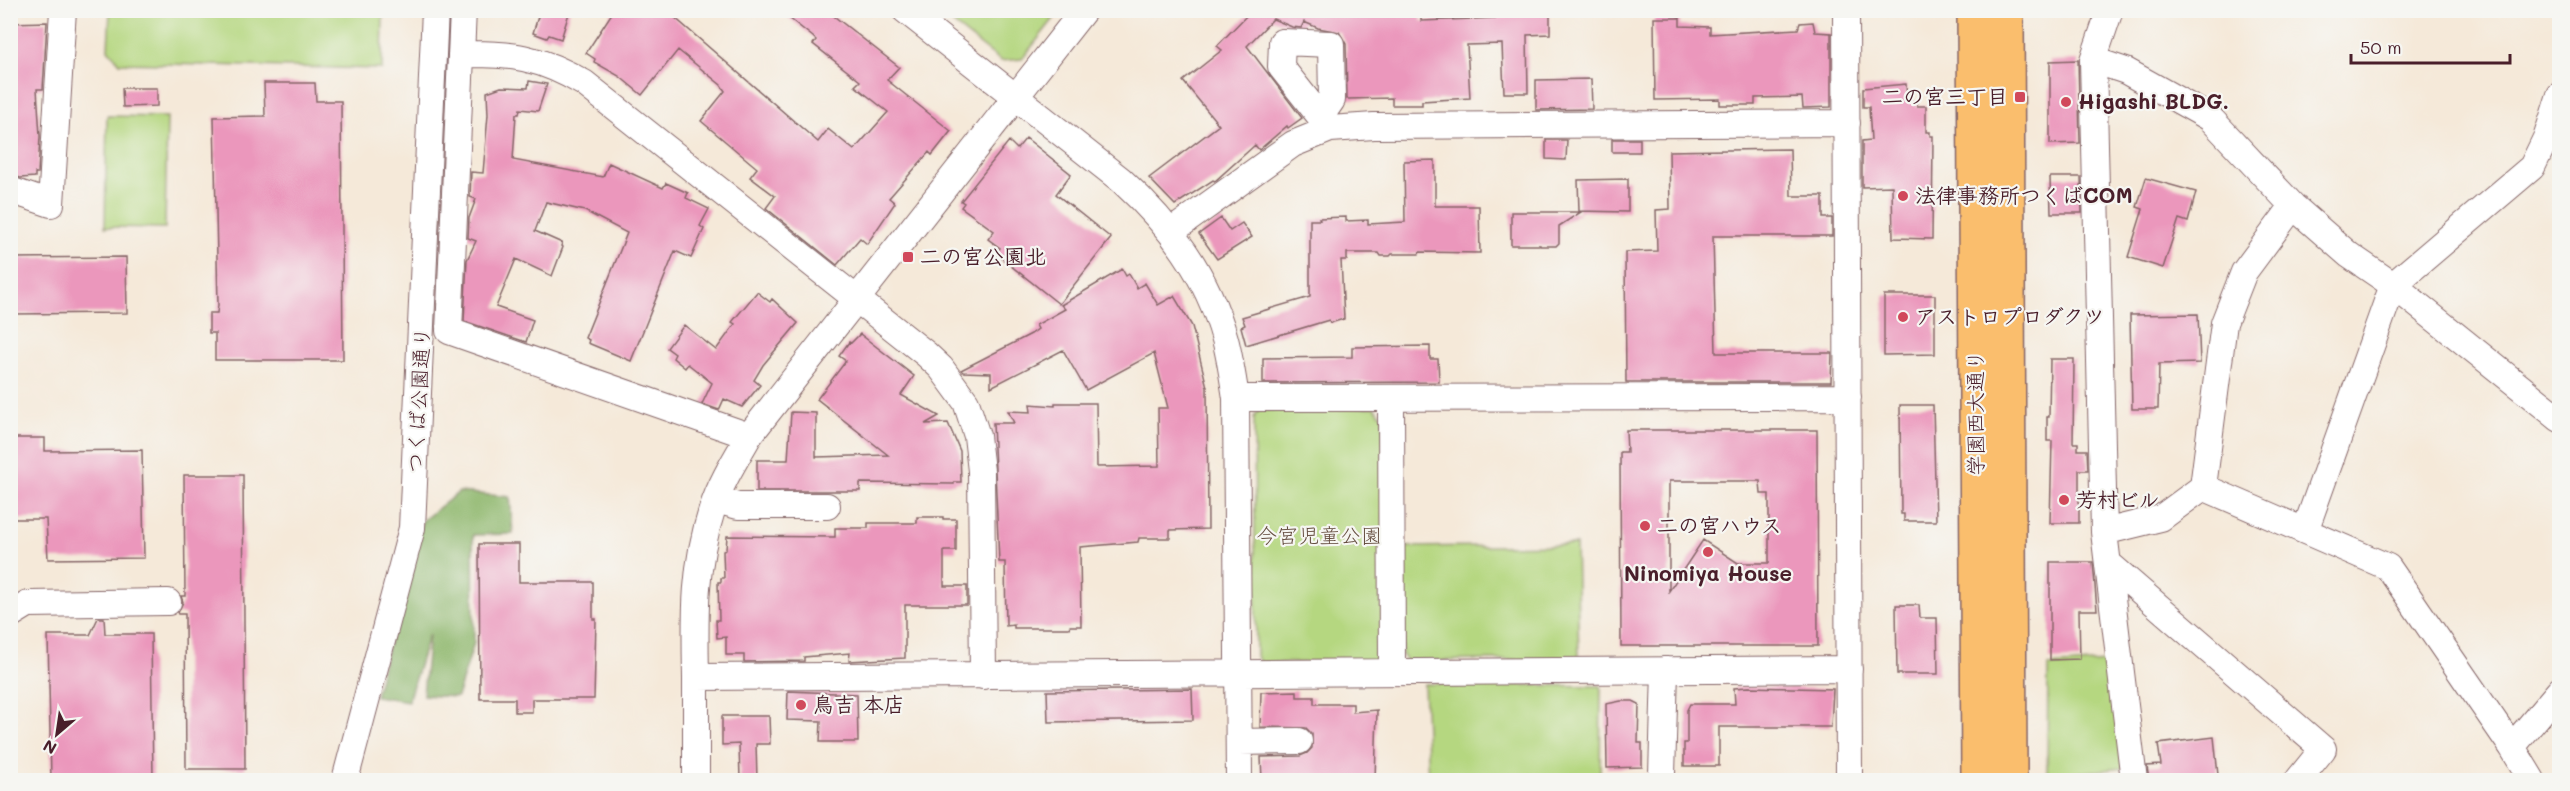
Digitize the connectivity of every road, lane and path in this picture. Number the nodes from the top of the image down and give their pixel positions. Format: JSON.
{"nodes":[{"id":1,"x":63,"y":10,"type":"edge"},
{"id":2,"x":435,"y":10,"type":"edge"},
{"id":3,"x":463,"y":10,"type":"edge"},
{"id":4,"x":905,"y":10,"type":"edge"},
{"id":5,"x":1084,"y":10,"type":"edge"},
{"id":6,"x":1846,"y":10,"type":"edge"},
{"id":7,"x":1974,"y":10,"type":"edge"},
{"id":8,"x":2007,"y":10,"type":"edge"},
{"id":9,"x":2110,"y":10,"type":"edge"},
{"id":10,"x":461,"y":54,"type":"junction"},
{"id":11,"x":2093,"y":60,"type":"junction"},
{"id":12,"x":2559,"y":95,"type":"edge"},
{"id":13,"x":1015,"y":97,"type":"junction"},
{"id":14,"x":1847,"y":123,"type":"junction"},
{"id":15,"x":10,"y":190,"type":"edge"},
{"id":16,"x":2293,"y":207,"type":"junction"},
{"id":17,"x":1172,"y":231,"type":"junction"},
{"id":18,"x":2393,"y":285,"type":"junction"},
{"id":19,"x":856,"y":298,"type":"junction"},
{"id":20,"x":1848,"y":397,"type":"junction"},
{"id":21,"x":1236,"y":398,"type":"junction"},
{"id":22,"x":1391,"y":398,"type":"junction"},
{"id":23,"x":2559,"y":420,"type":"edge"},
{"id":24,"x":749,"y":436,"type":"junction"},
{"id":25,"x":2203,"y":487,"type":"junction"},
{"id":26,"x":716,"y":500,"type":"junction"},
{"id":27,"x":827,"y":506,"type":"dead end"},
{"id":28,"x":2304,"y":531,"type":"junction"},
{"id":29,"x":2104,"y":532,"type":"junction"},
{"id":30,"x":2108,"y":563,"type":"junction"},
{"id":31,"x":168,"y":602,"type":"dead end"},
{"id":32,"x":10,"y":615,"type":"edge"},
{"id":33,"x":1850,"y":669,"type":"junction"},
{"id":34,"x":1665,"y":670,"type":"junction"},
{"id":35,"x":1392,"y":672,"type":"junction"},
{"id":36,"x":1238,"y":674,"type":"junction"},
{"id":37,"x":983,"y":676,"type":"junction"},
{"id":38,"x":696,"y":677,"type":"junction"},
{"id":39,"x":2559,"y":690,"type":"edge"},
{"id":40,"x":1299,"y":741,"type":"dead end"},
{"id":41,"x":1239,"y":742,"type":"junction"},
{"id":42,"x":2512,"y":747,"type":"junction"},
{"id":43,"x":1662,"y":775,"type":"dead end"},
{"id":44,"x":345,"y":780,"type":"edge"},
{"id":45,"x":696,"y":780,"type":"edge"},
{"id":46,"x":1239,"y":780,"type":"edge"},
{"id":47,"x":1849,"y":780,"type":"edge"},
{"id":48,"x":1978,"y":780,"type":"edge"},
{"id":49,"x":2010,"y":780,"type":"edge"},
{"id":50,"x":2134,"y":780,"type":"edge"},
{"id":51,"x":2298,"y":780,"type":"edge"},
{"id":52,"x":2532,"y":780,"type":"edge"}],
"edges":[{"from":1,"to":15,"type":"street"},
{"from":2,"to":44,"type":"street","name":"つくば公園通り"},
{"from":3,"to":10,"type":"street"},
{"from":4,"to":13,"type":"street"},
{"from":5,"to":13,"type":"street"},
{"from":6,"to":14,"type":"street"},
{"from":7,"to":48,"type":"main road","name":"学園西大通り"},
{"from":8,"to":49,"type":"main road","name":"学園西大通り"},
{"from":9,"to":11,"type":"street"},
{"from":10,"to":19,"type":"street"},
{"from":10,"to":24,"type":"street"},
{"from":11,"to":16,"type":"street"},
{"from":11,"to":29,"type":"street"},
{"from":12,"to":18,"type":"street"},
{"from":13,"to":17,"type":"street"},
{"from":13,"to":19,"type":"street"},
{"from":14,"to":17,"type":"street"},
{"from":14,"to":20,"type":"street"},
{"from":16,"to":18,"type":"street"},
{"from":16,"to":25,"type":"street"},
{"from":17,"to":21,"type":"street"},
{"from":18,"to":23,"type":"street"},
{"from":18,"to":28,"type":"street"},
{"from":19,"to":24,"type":"street"},
{"from":19,"to":37,"type":"street"},
{"from":20,"to":22,"type":"street"},
{"from":20,"to":33,"type":"street"},
{"from":21,"to":22,"type":"street"},
{"from":21,"to":36,"type":"street"},
{"from":22,"to":35,"type":"street"},
{"from":24,"to":26,"type":"street"},
{"from":25,"to":28,"type":"street"},
{"from":25,"to":29,"type":"street"},
{"from":26,"to":27,"type":"street"},
{"from":26,"to":38,"type":"street"},
{"from":28,"to":42,"type":"street"},
{"from":29,"to":30,"type":"street"},
{"from":30,"to":50,"type":"street"},
{"from":30,"to":51,"type":"street"},
{"from":31,"to":32,"type":"street"},
{"from":33,"to":34,"type":"street"},
{"from":33,"to":47,"type":"street"},
{"from":34,"to":35,"type":"street"},
{"from":34,"to":43,"type":"street"},
{"from":35,"to":36,"type":"street"},
{"from":36,"to":37,"type":"street"},
{"from":36,"to":41,"type":"street"},
{"from":37,"to":38,"type":"street"},
{"from":38,"to":45,"type":"street"},
{"from":39,"to":42,"type":"street"},
{"from":40,"to":41,"type":"street"},
{"from":41,"to":46,"type":"street"},
{"from":42,"to":52,"type":"street"}]}
